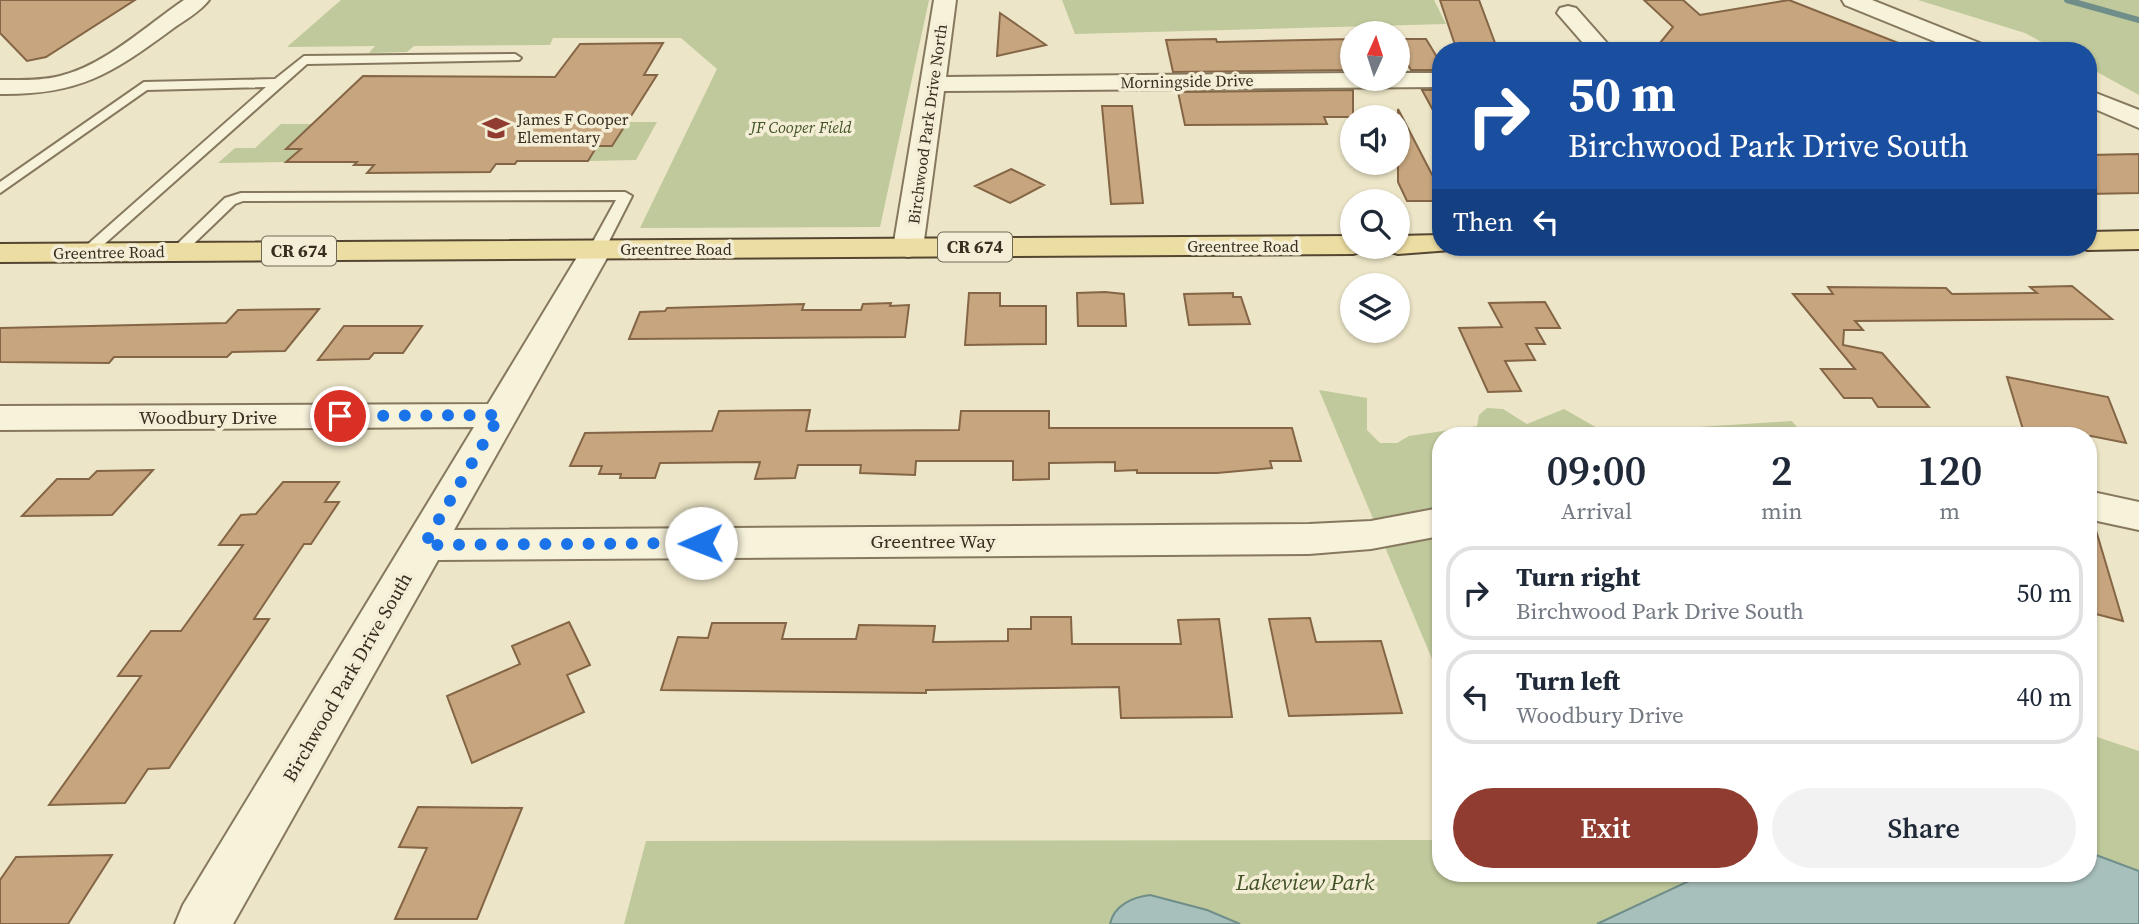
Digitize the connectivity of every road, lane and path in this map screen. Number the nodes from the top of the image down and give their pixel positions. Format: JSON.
{"nodes":[{"id":1,"x":198,"y":0,"type":"edge"},
{"id":2,"x":945,"y":0,"type":"edge"},
{"id":3,"x":1853,"y":0,"type":"edge"},
{"id":4,"x":1568,"y":13,"type":"dead end"},
{"id":5,"x":1595,"y":42,"type":"edge"},
{"id":6,"x":1957,"y":42,"type":"edge"},
{"id":7,"x":515,"y":58,"type":"dead end"},
{"id":8,"x":1432,"y":80,"type":"edge"},
{"id":9,"x":278,"y":83,"type":"junction"},
{"id":10,"x":933,"y":84,"type":"junction"},
{"id":11,"x":0,"y":87,"type":"edge"},
{"id":12,"x":2097,"y":101,"type":"edge"},
{"id":13,"x":2139,"y":120,"type":"edge"},
{"id":14,"x":0,"y":189,"type":"edge"},
{"id":15,"x":2139,"y":240,"type":"edge"},
{"id":16,"x":2097,"y":241,"type":"edge"},
{"id":17,"x":1432,"y":244,"type":"edge"},
{"id":18,"x":1340,"y":245,"type":"edge"},
{"id":19,"x":1410,"y":245,"type":"edge"},
{"id":20,"x":908,"y":248,"type":"junction"},
{"id":21,"x":597,"y":249,"type":"junction"},
{"id":22,"x":178,"y":251,"type":"junction"},
{"id":23,"x":87,"y":252,"type":"junction"},
{"id":24,"x":0,"y":253,"type":"edge"},
{"id":25,"x":500,"y":415,"type":"junction"},
{"id":26,"x":6,"y":424,"type":"edge"},
{"id":27,"x":2097,"y":507,"type":"edge"},
{"id":28,"x":2139,"y":516,"type":"edge"},
{"id":29,"x":1432,"y":524,"type":"edge"},
{"id":30,"x":424,"y":545,"type":"junction"},
{"id":31,"x":203,"y":924,"type":"edge"}],
"edges":[{"from":1,"to":11,"type":"street"},
{"from":2,"to":10,"type":"street","name":"Birchwood Park Drive North"},
{"from":3,"to":6,"type":"street"},
{"from":4,"to":5,"type":"street"},
{"from":7,"to":9,"type":"lane"},
{"from":8,"to":10,"type":"street","name":"Morningside Drive"},
{"from":9,"to":14,"type":"lane"},
{"from":9,"to":23,"type":"lane"},
{"from":10,"to":20,"type":"street","name":"Birchwood Park Drive North"},
{"from":12,"to":13,"type":"street"},
{"from":15,"to":16,"type":"main road"},
{"from":17,"to":19,"type":"main road"},
{"from":18,"to":20,"type":"main road","name":"Greentree Road","number":"CR 674"},
{"from":20,"to":21,"type":"main road","name":"Greentree Road","number":"CR 674"},
{"from":21,"to":22,"type":"main road","name":"Greentree Road","number":"CR 674"},
{"from":21,"to":22,"type":"lane"},
{"from":21,"to":25,"type":"street","name":"Birchwood Park Drive South"},
{"from":22,"to":23,"type":"main road","name":"Greentree Road","number":"CR 674"},
{"from":23,"to":24,"type":"main road","name":"Greentree Road","number":"CR 674"},
{"from":25,"to":26,"type":"street","name":"Woodbury Drive"},
{"from":25,"to":30,"type":"street","name":"Birchwood Park Drive South"},
{"from":27,"to":28,"type":"street"},
{"from":29,"to":30,"type":"street","name":"Greentree Way"},
{"from":30,"to":31,"type":"street","name":"Birchwood Park Drive South"}]}
